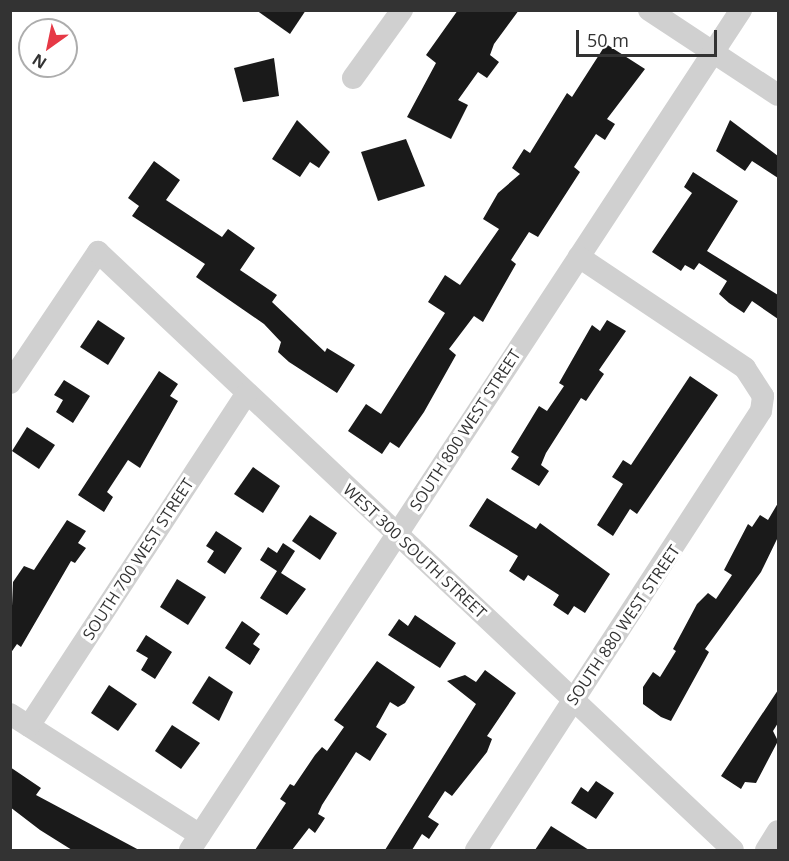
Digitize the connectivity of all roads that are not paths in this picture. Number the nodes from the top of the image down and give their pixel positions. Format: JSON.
{"nodes":[{"id":1,"x":402,"y":10,"type":"edge"},
{"id":2,"x":649,"y":10,"type":"edge"},
{"id":3,"x":741,"y":10,"type":"edge"},
{"id":4,"x":714,"y":52,"type":"junction"},
{"id":5,"x":353,"y":78,"type":"dead end"},
{"id":6,"x":778,"y":95,"type":"edge"},
{"id":7,"x":579,"y":257,"type":"junction"},
{"id":8,"x":10,"y":383,"type":"edge"},
{"id":9,"x":248,"y":393,"type":"junction"},
{"id":10,"x":397,"y":535,"type":"junction"},
{"id":11,"x":573,"y":700,"type":"junction"},
{"id":12,"x":20,"y":720,"type":"edge"},
{"id":13,"x":778,"y":831,"type":"edge"},
{"id":14,"x":195,"y":843,"type":"edge"},
{"id":15,"x":476,"y":850,"type":"edge"},
{"id":16,"x":733,"y":850,"type":"edge"},
{"id":17,"x":766,"y":850,"type":"edge"}],
"edges":[{"from":1,"to":5,"type":"street"},
{"from":2,"to":4,"type":"street"},
{"from":3,"to":4,"type":"street","name":"SOUTH 800 WEST STREET"},
{"from":4,"to":6,"type":"street"},
{"from":4,"to":7,"type":"street","name":"SOUTH 800 WEST STREET"},
{"from":7,"to":10,"type":"street","name":"SOUTH 800 WEST STREET"},
{"from":7,"to":11,"type":"street","name":"SOUTH 880 WEST STREET"},
{"from":8,"to":9,"type":"street","name":"WEST 300 SOUTH STREET"},
{"from":9,"to":10,"type":"street","name":"WEST 300 SOUTH STREET"},
{"from":9,"to":12,"type":"street","name":"SOUTH 700 WEST STREET"},
{"from":10,"to":11,"type":"street","name":"WEST 300 SOUTH STREET"},
{"from":10,"to":14,"type":"street","name":"SOUTH 800 WEST STREET"},
{"from":11,"to":15,"type":"street","name":"SOUTH 880 WEST STREET"},
{"from":11,"to":16,"type":"street","name":"WEST 300 SOUTH STREET"},
{"from":12,"to":14,"type":"street"},
{"from":13,"to":17,"type":"street"}]}
